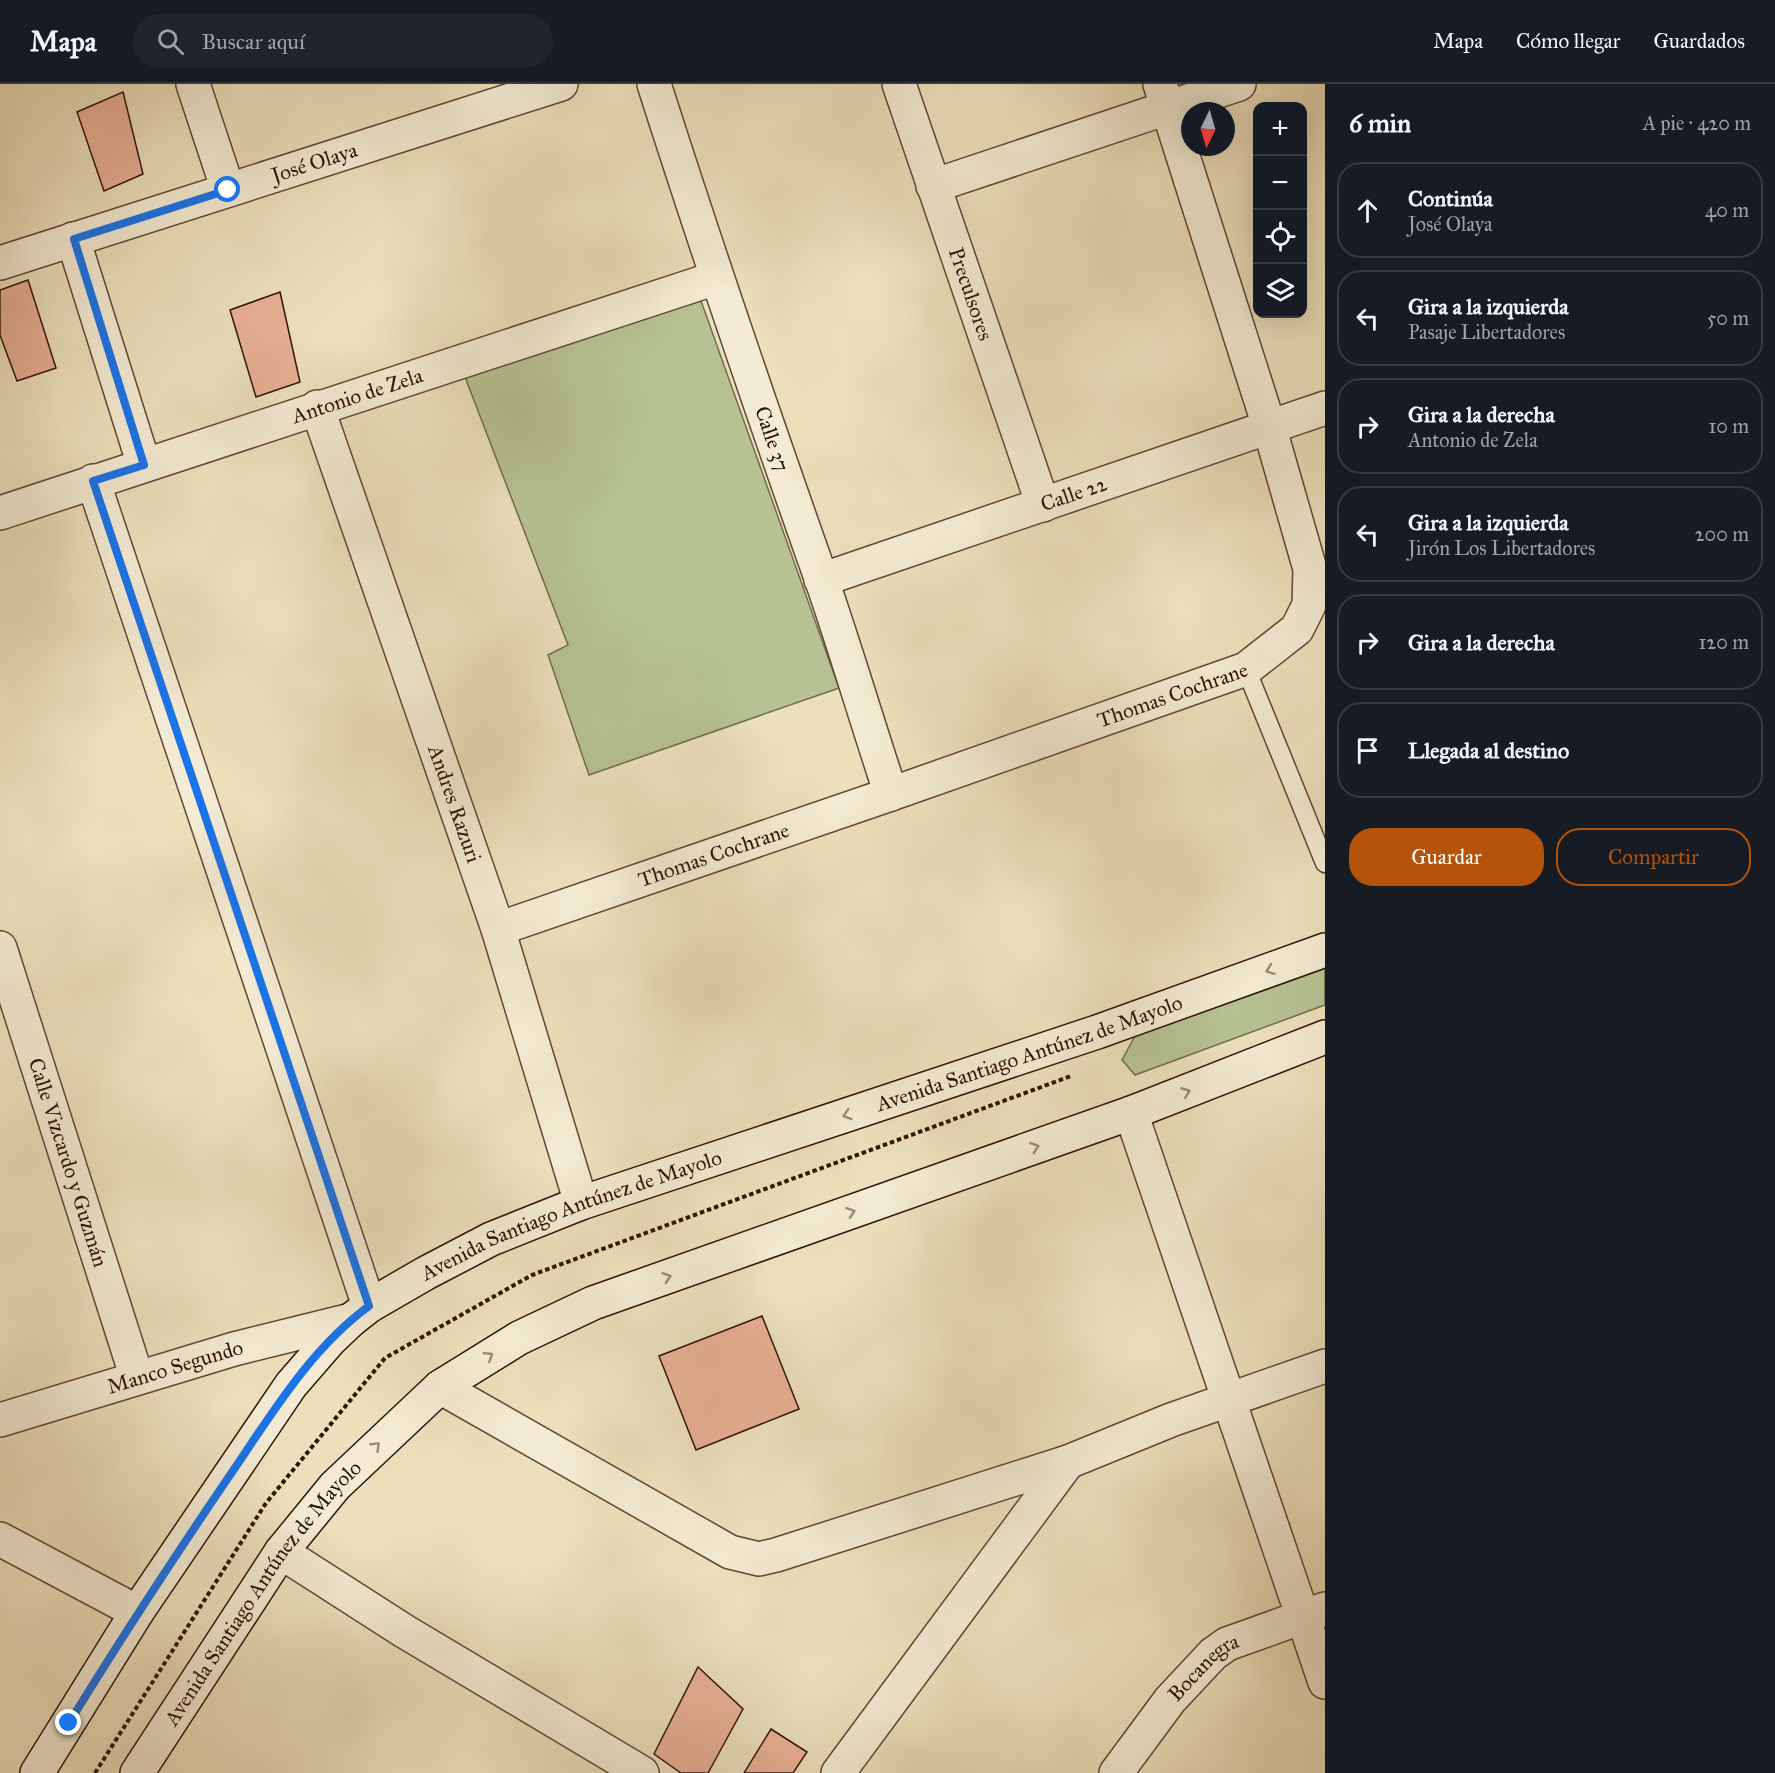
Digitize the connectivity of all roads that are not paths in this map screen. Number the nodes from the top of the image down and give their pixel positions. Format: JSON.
{"nodes":[{"id":1,"x":193,"y":84,"type":"edge"},
{"id":2,"x":561,"y":84,"type":"edge"},
{"id":3,"x":654,"y":84,"type":"edge"},
{"id":4,"x":899,"y":84,"type":"edge"},
{"id":5,"x":1239,"y":84,"type":"edge"},
{"id":6,"x":1164,"y":96,"type":"edge"},
{"id":7,"x":933,"y":186,"type":"junction"},
{"id":8,"x":228,"y":190,"type":"junction"},
{"id":9,"x":74,"y":239,"type":"junction"},
{"id":10,"x":0,"y":263,"type":"edge"},
{"id":11,"x":716,"y":278,"type":"junction"},
{"id":12,"x":317,"y":407,"type":"junction"},
{"id":13,"x":1325,"y":408,"type":"edge"},
{"id":14,"x":1269,"y":426,"type":"junction"},
{"id":15,"x":144,"y":465,"type":"junction"},
{"id":16,"x":93,"y":481,"type":"junction"},
{"id":17,"x":1043,"y":506,"type":"junction"},
{"id":18,"x":0,"y":513,"type":"edge"},
{"id":19,"x":821,"y":580,"type":"junction"},
{"id":20,"x":1246,"y":669,"type":"junction"},
{"id":21,"x":891,"y":794,"type":"junction"},
{"id":22,"x":1325,"y":863,"type":"edge"},
{"id":23,"x":498,"y":929,"type":"junction"},
{"id":24,"x":0,"y":948,"type":"edge"},
{"id":25,"x":1325,"y":950,"type":"edge"},
{"id":26,"x":1325,"y":1037,"type":"edge"},
{"id":27,"x":1131,"y":1113,"type":"junction"},
{"id":28,"x":581,"y":1203,"type":"junction"},
{"id":29,"x":360,"y":1313,"type":"junction"},
{"id":30,"x":1325,"y":1366,"type":"edge"},
{"id":31,"x":137,"y":1378,"type":"junction"},
{"id":32,"x":440,"y":1387,"type":"junction"},
{"id":33,"x":1230,"y":1400,"type":"junction"},
{"id":34,"x":0,"y":1420,"type":"edge"},
{"id":35,"x":1068,"y":1462,"type":"junction"},
{"id":36,"x":0,"y":1539,"type":"edge"},
{"id":37,"x":281,"y":1552,"type":"junction"},
{"id":38,"x":137,"y":1612,"type":"junction"},
{"id":39,"x":1313,"y":1613,"type":"edge"},
{"id":40,"x":1325,"y":1682,"type":"edge"},
{"id":41,"x":146,"y":1770,"type":"edge"},
{"id":42,"x":37,"y":1773,"type":"edge"},
{"id":43,"x":642,"y":1773,"type":"edge"},
{"id":44,"x":838,"y":1773,"type":"edge"},
{"id":45,"x":1116,"y":1773,"type":"edge"}],
"edges":[{"from":1,"to":8,"type":"street"},
{"from":2,"to":8,"type":"street","name":"José Olaya"},
{"from":3,"to":11,"type":"street","name":"Calle 37"},
{"from":4,"to":7,"type":"street","name":"Preculsores"},
{"from":5,"to":6,"type":"street"},
{"from":6,"to":7,"type":"street"},
{"from":6,"to":14,"type":"street","name":"Thomas Cochrane"},
{"from":7,"to":17,"type":"street","name":"Preculsores"},
{"from":8,"to":9,"type":"street","name":"José Olaya"},
{"from":9,"to":10,"type":"street","name":"José Olaya"},
{"from":9,"to":15,"type":"street"},
{"from":11,"to":12,"type":"street","name":"Antonio de Zela"},
{"from":11,"to":19,"type":"street","name":"Calle 37"},
{"from":12,"to":15,"type":"street","name":"Antonio de Zela"},
{"from":12,"to":23,"type":"street","name":"Andres Razuri"},
{"from":13,"to":14,"type":"street","name":"Calle 22"},
{"from":14,"to":17,"type":"street","name":"Calle 22"},
{"from":14,"to":20,"type":"street","name":"Thomas Cochrane"},
{"from":15,"to":16,"type":"street","name":"Antonio de Zela"},
{"from":16,"to":18,"type":"street","name":"Antonio de Zela"},
{"from":16,"to":29,"type":"street"},
{"from":17,"to":19,"type":"street","name":"Calle 22"},
{"from":19,"to":21,"type":"street","name":"Calle 37"},
{"from":20,"to":21,"type":"street","name":"Thomas Cochrane"},
{"from":20,"to":22,"type":"lane"},
{"from":21,"to":23,"type":"street","name":"Thomas Cochrane"},
{"from":23,"to":28,"type":"street","name":"Andres Razuri"},
{"from":24,"to":31,"type":"street","name":"Calle Vizcardo y Guzmán"},
{"from":25,"to":28,"type":"street","name":"Avenida Santiago Antúnez de Mayolo","one_way":true},
{"from":27,"to":26,"type":"street","name":"Avenida Santiago Antúnez de Mayolo","one_way":true},
{"from":32,"to":27,"type":"street","name":"Avenida Santiago Antúnez de Mayolo","one_way":true},
{"from":27,"to":33,"type":"street"},
{"from":28,"to":29,"type":"street","name":"Avenida Santiago Antúnez de Mayolo"},
{"from":29,"to":31,"type":"street","name":"Manco Segundo"},
{"from":29,"to":38,"type":"street","name":"Avenida Santiago Antúnez de Mayolo"},
{"from":30,"to":33,"type":"street"},
{"from":31,"to":34,"type":"street","name":"Manco Segundo"},
{"from":32,"to":35,"type":"street"},
{"from":37,"to":32,"type":"street","name":"Avenida Santiago Antúnez de Mayolo","one_way":true},
{"from":33,"to":35,"type":"street"},
{"from":33,"to":39,"type":"street"},
{"from":35,"to":44,"type":"street"},
{"from":36,"to":38,"type":"street"},
{"from":37,"to":41,"type":"street","name":"Avenida Santiago Antúnez de Mayolo"},
{"from":37,"to":43,"type":"street"},
{"from":38,"to":42,"type":"street","name":"Avenida Santiago Antúnez de Mayolo"},
{"from":39,"to":40,"type":"street"},
{"from":39,"to":45,"type":"street","name":"Bocanegra"}]}
